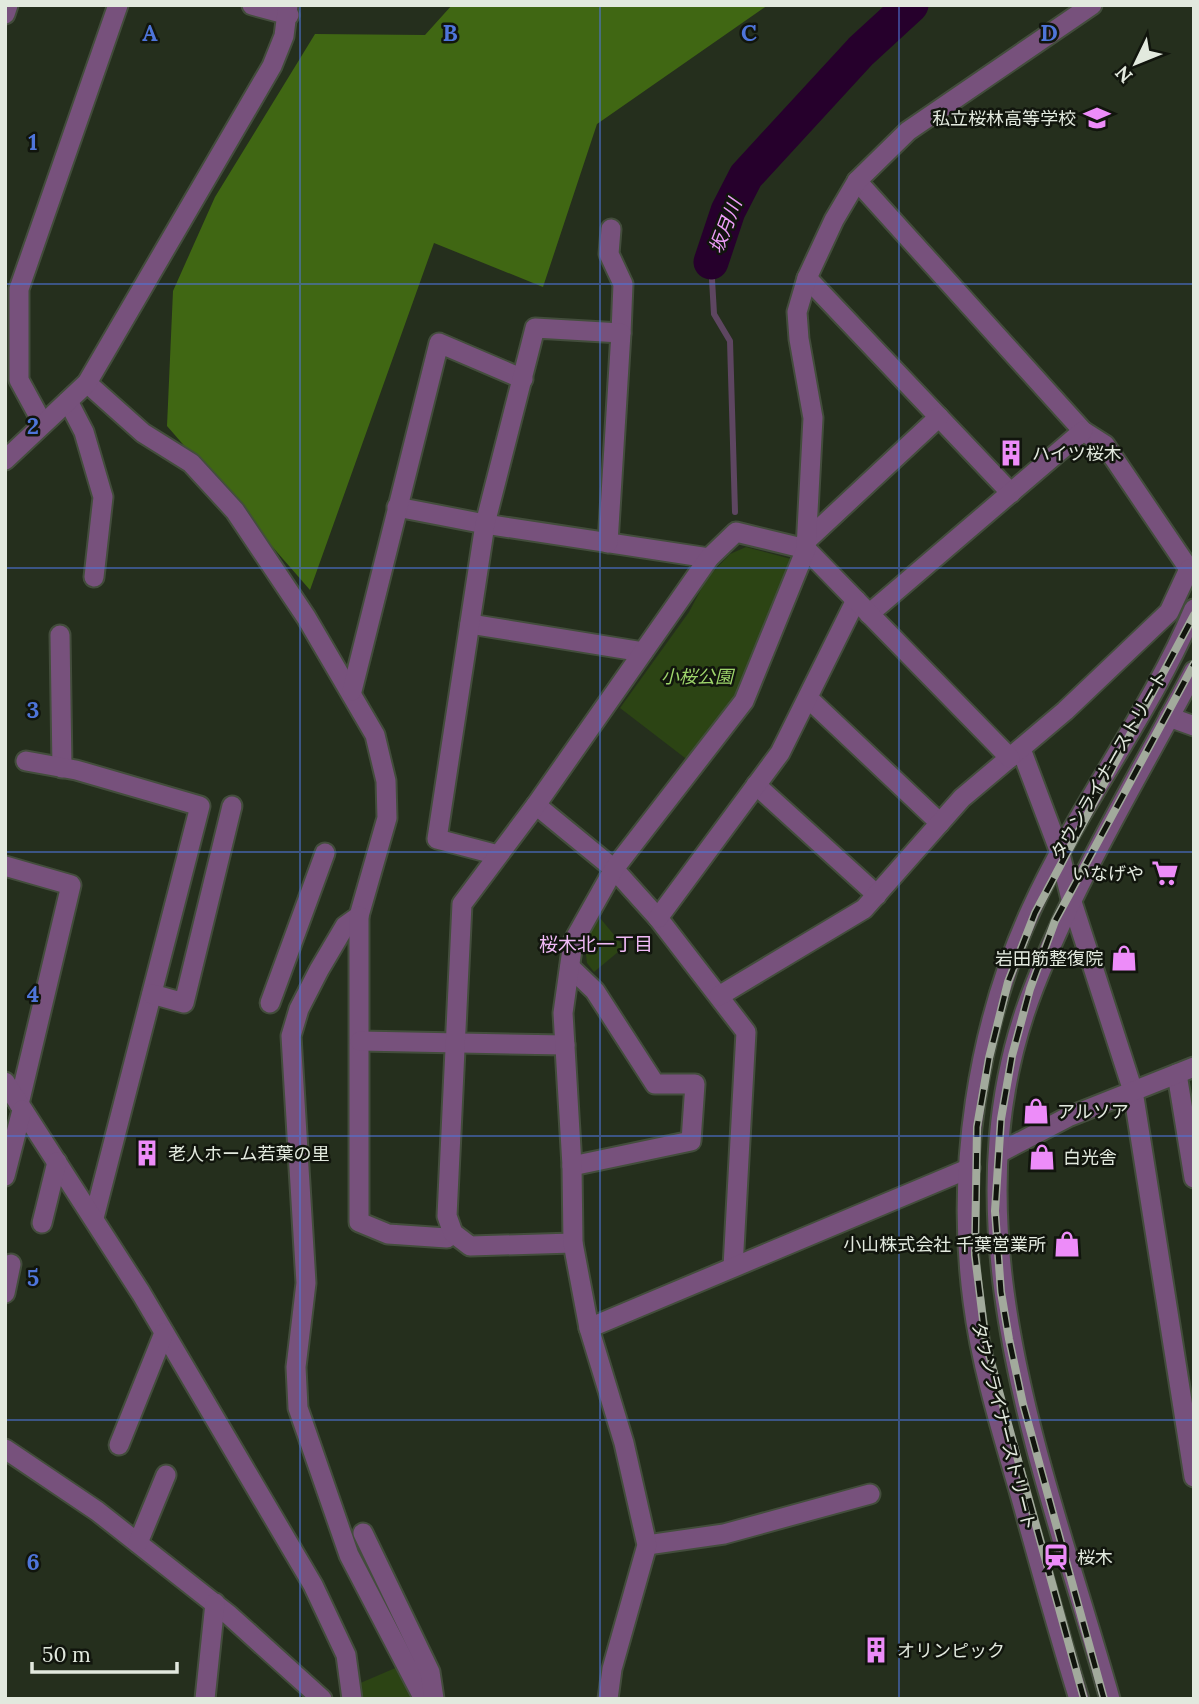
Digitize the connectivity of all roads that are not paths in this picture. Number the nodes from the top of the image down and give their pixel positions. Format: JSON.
{"nodes":[{"id":1,"x":8,"y":5,"type":"edge"},
{"id":2,"x":118,"y":5,"type":"edge"},
{"id":3,"x":252,"y":5,"type":"edge"},
{"id":4,"x":1092,"y":5,"type":"edge"},
{"id":5,"x":288,"y":10,"type":"edge"},
{"id":6,"x":5,"y":14,"type":"edge"},
{"id":7,"x":857,"y":181,"type":"junction"},
{"id":8,"x":611,"y":229,"type":"dead end"},
{"id":9,"x":807,"y":278,"type":"junction"},
{"id":10,"x":621,"y":333,"type":"junction"},
{"id":11,"x":523,"y":379,"type":"junction"},
{"id":12,"x":87,"y":383,"type":"junction"},
{"id":13,"x":68,"y":401,"type":"junction"},
{"id":14,"x":939,"y":417,"type":"junction"},
{"id":15,"x":43,"y":424,"type":"junction"},
{"id":16,"x":1083,"y":431,"type":"junction"},
{"id":17,"x":5,"y":460,"type":"edge"},
{"id":18,"x":1011,"y":493,"type":"junction"},
{"id":19,"x":397,"y":508,"type":"junction"},
{"id":20,"x":485,"y":524,"type":"junction"},
{"id":21,"x":608,"y":543,"type":"junction"},
{"id":22,"x":805,"y":545,"type":"junction"},
{"id":23,"x":709,"y":558,"type":"junction"},
{"id":24,"x":1191,"y":570,"type":"edge"},
{"id":25,"x":94,"y":577,"type":"dead end"},
{"id":26,"x":863,"y":607,"type":"junction"},
{"id":27,"x":1194,"y":609,"type":"edge"},
{"id":28,"x":470,"y":624,"type":"junction"},
{"id":29,"x":60,"y":635,"type":"dead end"},
{"id":30,"x":643,"y":652,"type":"junction"},
{"id":31,"x":1194,"y":671,"type":"edge"},
{"id":32,"x":352,"y":691,"type":"junction"},
{"id":33,"x":809,"y":699,"type":"junction"},
{"id":34,"x":1169,"y":717,"type":"junction"},
{"id":35,"x":1194,"y":726,"type":"edge"},
{"id":36,"x":1016,"y":753,"type":"junction"},
{"id":37,"x":26,"y":761,"type":"dead end"},
{"id":38,"x":62,"y":768,"type":"junction"},
{"id":39,"x":756,"y":785,"type":"junction"},
{"id":40,"x":536,"y":805,"type":"junction"},
{"id":41,"x":232,"y":806,"type":"dead end"},
{"id":42,"x":940,"y":823,"type":"junction"},
{"id":43,"x":1059,"y":850,"type":"junction"},
{"id":44,"x":325,"y":853,"type":"dead end"},
{"id":45,"x":498,"y":855,"type":"junction"},
{"id":46,"x":5,"y":866,"type":"edge"},
{"id":47,"x":614,"y":869,"type":"junction"},
{"id":48,"x":877,"y":895,"type":"junction"},
{"id":49,"x":1071,"y":899,"type":"junction"},
{"id":50,"x":359,"y":916,"type":"junction"},
{"id":51,"x":658,"y":918,"type":"junction"},
{"id":52,"x":570,"y":967,"type":"junction"},
{"id":53,"x":152,"y":994,"type":"junction"},
{"id":54,"x":719,"y":996,"type":"junction"},
{"id":55,"x":270,"y":1003,"type":"dead end"},
{"id":56,"x":360,"y":1041,"type":"junction"},
{"id":57,"x":455,"y":1043,"type":"junction"},
{"id":58,"x":565,"y":1045,"type":"junction"},
{"id":59,"x":1186,"y":1070,"type":"edge"},
{"id":60,"x":5,"y":1082,"type":"edge"},
{"id":61,"x":1133,"y":1091,"type":"junction"},
{"id":62,"x":20,"y":1107,"type":"junction"},
{"id":63,"x":999,"y":1153,"type":"junction"},
{"id":64,"x":57,"y":1162,"type":"junction"},
{"id":65,"x":572,"y":1166,"type":"junction"},
{"id":66,"x":970,"y":1168,"type":"junction"},
{"id":67,"x":5,"y":1176,"type":"edge"},
{"id":68,"x":1194,"y":1178,"type":"edge"},
{"id":69,"x":94,"y":1218,"type":"junction"},
{"id":70,"x":42,"y":1223,"type":"dead end"},
{"id":71,"x":453,"y":1233,"type":"junction"},
{"id":72,"x":573,"y":1243,"type":"junction"},
{"id":73,"x":11,"y":1264,"type":"dead end"},
{"id":74,"x":733,"y":1267,"type":"junction"},
{"id":75,"x":5,"y":1293,"type":"edge"},
{"id":76,"x":589,"y":1328,"type":"junction"},
{"id":77,"x":164,"y":1333,"type":"junction"},
{"id":78,"x":1191,"y":1435,"type":"edge"},
{"id":79,"x":119,"y":1445,"type":"dead end"},
{"id":80,"x":5,"y":1449,"type":"edge"},
{"id":81,"x":166,"y":1475,"type":"dead end"},
{"id":82,"x":1194,"y":1477,"type":"edge"},
{"id":83,"x":870,"y":1494,"type":"dead end"},
{"id":84,"x":363,"y":1533,"type":"dead end"},
{"id":85,"x":138,"y":1543,"type":"junction"},
{"id":86,"x":647,"y":1545,"type":"junction"},
{"id":87,"x":215,"y":1604,"type":"junction"},
{"id":88,"x":205,"y":1699,"type":"edge"},
{"id":89,"x":322,"y":1699,"type":"edge"},
{"id":90,"x":352,"y":1699,"type":"edge"},
{"id":91,"x":424,"y":1699,"type":"edge"},
{"id":92,"x":434,"y":1699,"type":"edge"},
{"id":93,"x":608,"y":1699,"type":"edge"},
{"id":94,"x":1079,"y":1699,"type":"edge"},
{"id":95,"x":1110,"y":1699,"type":"edge"}],
"edges":[{"from":1,"to":6,"type":"street"},
{"from":2,"to":15,"type":"street"},
{"from":3,"to":5,"type":"street"},
{"from":4,"to":7,"type":"street"},
{"from":5,"to":12,"type":"street"},
{"from":7,"to":9,"type":"street"},
{"from":7,"to":16,"type":"street"},
{"from":8,"to":10,"type":"street"},
{"from":9,"to":14,"type":"street"},
{"from":9,"to":22,"type":"street"},
{"from":10,"to":11,"type":"street"},
{"from":10,"to":21,"type":"street"},
{"from":11,"to":19,"type":"street"},
{"from":11,"to":20,"type":"street"},
{"from":12,"to":13,"type":"street"},
{"from":12,"to":32,"type":"street"},
{"from":13,"to":15,"type":"street"},
{"from":13,"to":25,"type":"street"},
{"from":14,"to":18,"type":"street"},
{"from":14,"to":22,"type":"street"},
{"from":15,"to":17,"type":"street"},
{"from":16,"to":18,"type":"street"},
{"from":16,"to":24,"type":"street"},
{"from":18,"to":26,"type":"street"},
{"from":19,"to":20,"type":"street"},
{"from":19,"to":32,"type":"street"},
{"from":20,"to":21,"type":"street"},
{"from":20,"to":28,"type":"street"},
{"from":21,"to":23,"type":"street"},
{"from":22,"to":23,"type":"street"},
{"from":22,"to":26,"type":"street"},
{"from":22,"to":47,"type":"street"},
{"from":23,"to":30,"type":"street"},
{"from":24,"to":36,"type":"street"},
{"from":26,"to":33,"type":"street"},
{"from":26,"to":36,"type":"street"},
{"from":27,"to":43,"type":"street","name":"タウンライナーストリート"},
{"from":28,"to":30,"type":"street"},
{"from":28,"to":45,"type":"street"},
{"from":29,"to":38,"type":"street"},
{"from":30,"to":40,"type":"street"},
{"from":31,"to":34,"type":"street","name":"タウンライナーストリート"},
{"from":32,"to":50,"type":"street"},
{"from":33,"to":39,"type":"street"},
{"from":33,"to":42,"type":"street"},
{"from":34,"to":35,"type":"street"},
{"from":34,"to":49,"type":"street","name":"タウンライナーストリート"},
{"from":36,"to":42,"type":"street"},
{"from":36,"to":43,"type":"street"},
{"from":37,"to":38,"type":"street"},
{"from":38,"to":53,"type":"street"},
{"from":39,"to":48,"type":"street"},
{"from":39,"to":51,"type":"street"},
{"from":40,"to":45,"type":"street"},
{"from":40,"to":47,"type":"street"},
{"from":41,"to":53,"type":"street"},
{"from":42,"to":48,"type":"street"},
{"from":43,"to":49,"type":"street"},
{"from":43,"to":66,"type":"street","name":"タウンライナーストリート"},
{"from":44,"to":55,"type":"street"},
{"from":45,"to":57,"type":"street"},
{"from":46,"to":62,"type":"street"},
{"from":47,"to":51,"type":"street"},
{"from":47,"to":52,"type":"street"},
{"from":48,"to":54,"type":"street"},
{"from":49,"to":61,"type":"street"},
{"from":49,"to":63,"type":"street","name":"タウンライナーストリート"},
{"from":50,"to":56,"type":"street"},
{"from":50,"to":91,"type":"street"},
{"from":51,"to":54,"type":"street"},
{"from":52,"to":58,"type":"street"},
{"from":52,"to":65,"type":"street"},
{"from":53,"to":69,"type":"street"},
{"from":54,"to":74,"type":"street"},
{"from":56,"to":57,"type":"street"},
{"from":56,"to":71,"type":"street"},
{"from":57,"to":58,"type":"street"},
{"from":57,"to":71,"type":"street"},
{"from":58,"to":65,"type":"street"},
{"from":59,"to":61,"type":"street"},
{"from":59,"to":68,"type":"street"},
{"from":60,"to":62,"type":"street"},
{"from":61,"to":63,"type":"street"},
{"from":61,"to":78,"type":"street"},
{"from":62,"to":64,"type":"street"},
{"from":62,"to":67,"type":"street"},
{"from":63,"to":95,"type":"street","name":"タウンライナーストリート"},
{"from":64,"to":69,"type":"street"},
{"from":64,"to":70,"type":"street"},
{"from":65,"to":72,"type":"street"},
{"from":66,"to":74,"type":"street"},
{"from":66,"to":94,"type":"street","name":"タウンライナーストリート"},
{"from":69,"to":77,"type":"street"},
{"from":71,"to":72,"type":"street"},
{"from":72,"to":76,"type":"street"},
{"from":73,"to":75,"type":"street"},
{"from":74,"to":76,"type":"street"},
{"from":76,"to":86,"type":"street"},
{"from":77,"to":79,"type":"street"},
{"from":77,"to":90,"type":"street"},
{"from":78,"to":82,"type":"street"},
{"from":80,"to":85,"type":"street"},
{"from":81,"to":85,"type":"street"},
{"from":83,"to":86,"type":"street"},
{"from":84,"to":92,"type":"street"},
{"from":85,"to":87,"type":"street"},
{"from":86,"to":93,"type":"street"},
{"from":87,"to":88,"type":"street"},
{"from":87,"to":89,"type":"street"}]}
